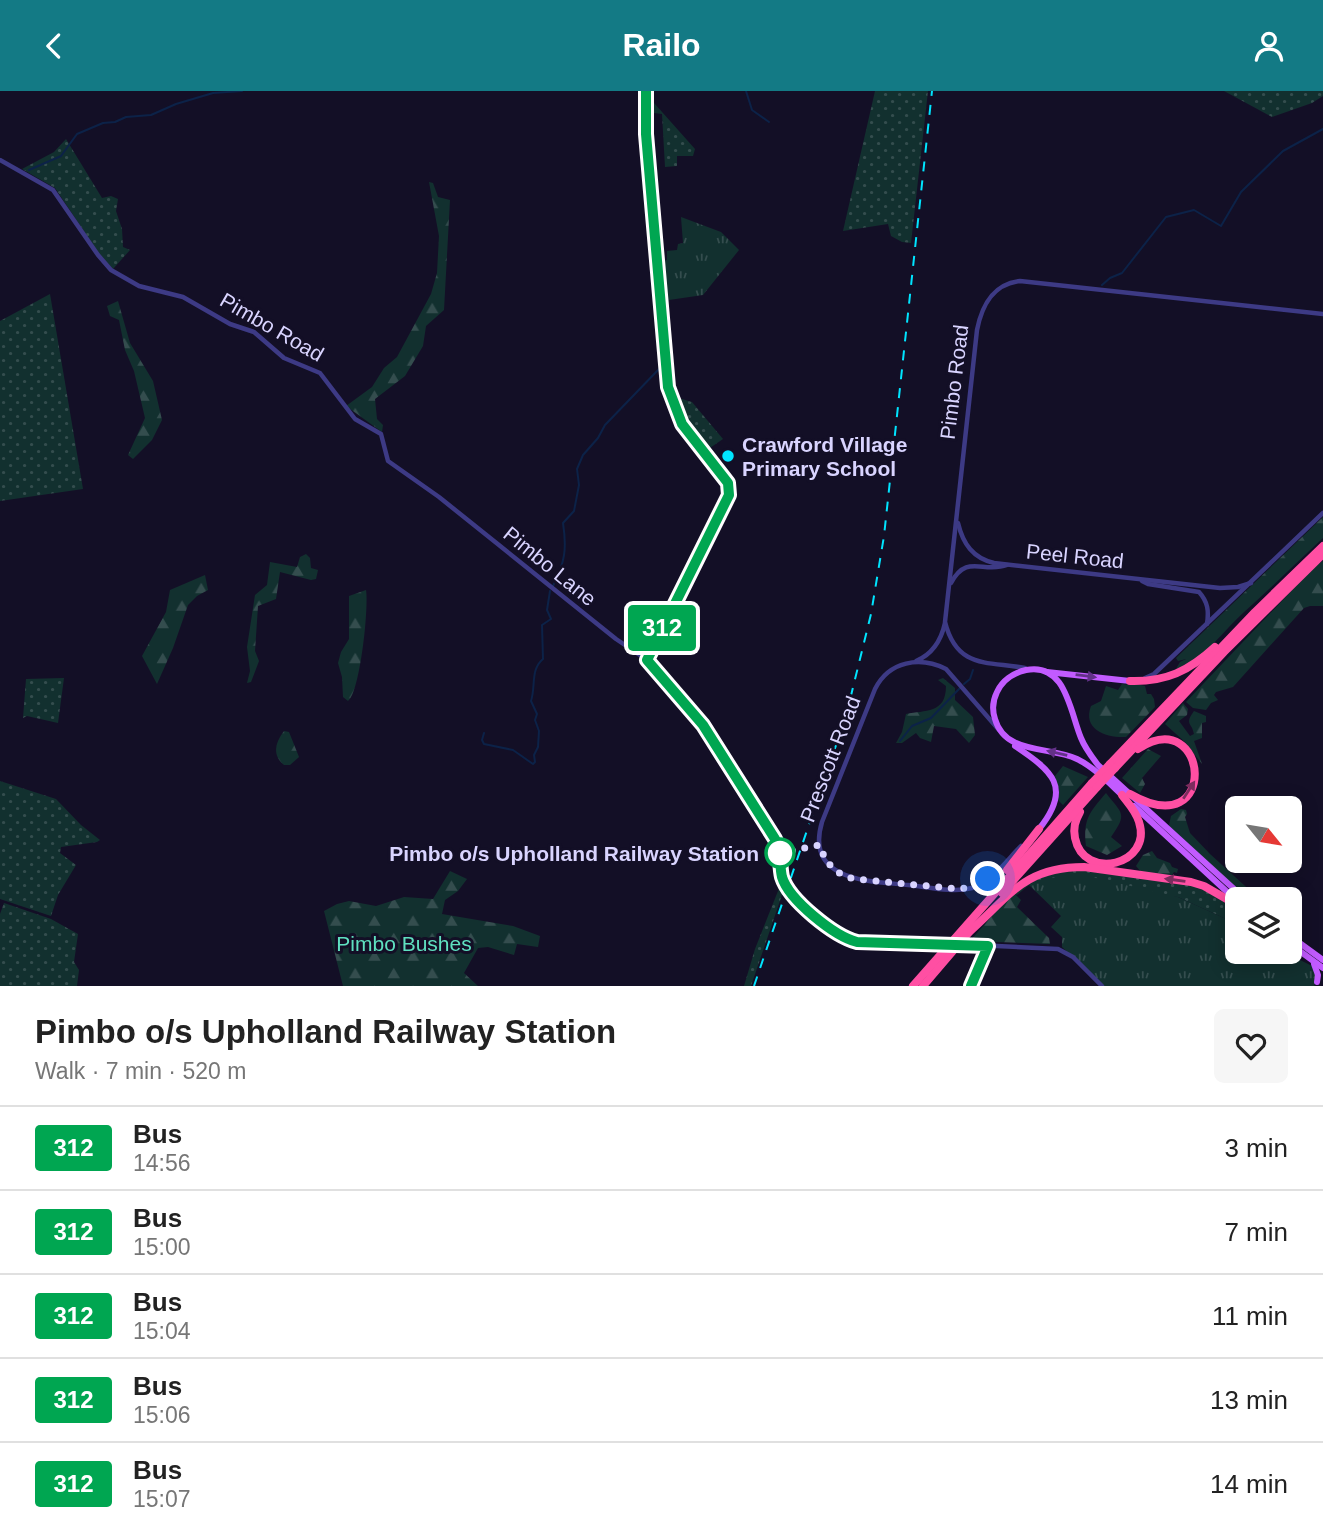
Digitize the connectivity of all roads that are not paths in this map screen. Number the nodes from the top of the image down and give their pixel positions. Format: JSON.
{"nodes":[{"id":1,"x":646,"y":91,"type":"edge"},
{"id":2,"x":0,"y":160,"type":"edge"},
{"id":3,"x":1323,"y":314,"type":"edge"},
{"id":4,"x":384,"y":444,"type":"joint"},
{"id":5,"x":1323,"y":513,"type":"edge"},
{"id":6,"x":957,"y":516,"type":"junction"},
{"id":7,"x":1323,"y":546,"type":"edge"},
{"id":8,"x":1323,"y":554,"type":"edge"},
{"id":9,"x":1008,"y":565,"type":"junction"},
{"id":10,"x":1138,"y":578,"type":"junction"},
{"id":11,"x":1251,"y":583,"type":"junction"},
{"id":12,"x":949,"y":585,"type":"junction"},
{"id":13,"x":1255,"y":612,"type":"junction"},
{"id":14,"x":945,"y":622,"type":"junction"},
{"id":15,"x":1207,"y":625,"type":"junction"},
{"id":16,"x":647,"y":660,"type":"junction"},
{"id":17,"x":916,"y":661,"type":"junction"},
{"id":18,"x":1030,"y":669,"type":"junction"},
{"id":19,"x":1042,"y":671,"type":"junction"},
{"id":20,"x":1130,"y":681,"type":"junction"},
{"id":21,"x":1177,"y":703,"type":"junction"},
{"id":22,"x":1002,"y":733,"type":"junction"},
{"id":23,"x":1009,"y":740,"type":"junction"},
{"id":24,"x":1138,"y":749,"type":"junction"},
{"id":25,"x":1114,"y":767,"type":"junction"},
{"id":26,"x":1096,"y":787,"type":"junction"},
{"id":27,"x":1126,"y":795,"type":"junction"},
{"id":28,"x":1080,"y":812,"type":"junction"},
{"id":29,"x":1039,"y":829,"type":"junction"},
{"id":30,"x":1035,"y":856,"type":"junction"},
{"id":31,"x":1231,"y":887,"type":"edge"},
{"id":32,"x":1225,"y":891,"type":"edge"},
{"id":33,"x":1225,"y":897,"type":"edge"},
{"id":34,"x":976,"y":912,"type":"junction"},
{"id":35,"x":968,"y":933,"type":"junction"},
{"id":36,"x":1302,"y":945,"type":"edge"},
{"id":37,"x":1302,"y":953,"type":"edge"},
{"id":38,"x":1309,"y":958,"type":"junction"},
{"id":39,"x":1323,"y":960,"type":"edge"},
{"id":40,"x":1323,"y":968,"type":"edge"},
{"id":41,"x":1323,"y":976,"type":"edge"},
{"id":42,"x":1315,"y":984,"type":"edge"},
{"id":43,"x":913,"y":986,"type":"edge"},
{"id":44,"x":923,"y":986,"type":"edge"},
{"id":45,"x":1102,"y":986,"type":"edge"}],
"edges":[{"from":1,"to":16,"type":"street"},
{"from":2,"to":4,"type":"street","name":"Pimbo Road"},
{"from":3,"to":6,"type":"street","name":"Pimbo Road"},
{"from":4,"to":16,"type":"street","name":"Pimbo Lane"},
{"from":5,"to":11,"type":"street"},
{"from":6,"to":9,"type":"street","name":"Peel Road"},
{"from":6,"to":12,"type":"street","name":"Pimbo Road"},
{"from":7,"to":13,"type":"highway"},
{"from":8,"to":21,"type":"highway"},
{"from":9,"to":10,"type":"street","name":"Peel Road"},
{"from":9,"to":12,"type":"street","name":"Peel Road"},
{"from":10,"to":11,"type":"street","name":"Peel Road"},
{"from":10,"to":15,"type":"street","name":"Peel Road"},
{"from":11,"to":15,"type":"street"},
{"from":12,"to":14,"type":"street","name":"Pimbo Road"},
{"from":13,"to":20,"type":"highway"},
{"from":13,"to":25,"type":"highway"},
{"from":14,"to":17,"type":"street","name":"Prescott Road"},
{"from":14,"to":18,"type":"street"},
{"from":15,"to":20,"type":"street"},
{"from":16,"to":45,"type":"street","name":"Pimbo Lane","bridge":true},
{"from":17,"to":22,"type":"street"},
{"from":17,"to":29,"type":"street","name":"Prescott Road"},
{"from":18,"to":19,"type":"main road"},
{"from":18,"to":22,"type":"main road"},
{"from":19,"to":20,"type":"main road","one_way":true},
{"from":19,"to":27,"type":"main road"},
{"from":21,"to":24,"type":"highway"},
{"from":21,"to":25,"type":"highway"},
{"from":22,"to":23,"type":"main road"},
{"from":27,"to":23,"type":"main road","one_way":true},
{"from":23,"to":29,"type":"main road","name":"Prescott Road"},
{"from":24,"to":25,"type":"highway"},
{"from":27,"to":24,"type":"highway","one_way":true},
{"from":25,"to":26,"type":"highway","bridge":true},
{"from":26,"to":28,"type":"highway"},
{"from":26,"to":30,"type":"highway"},
{"from":26,"to":34,"type":"highway"},
{"from":27,"to":28,"type":"highway"},
{"from":27,"to":31,"type":"main road"},
{"from":27,"to":32,"type":"main road"},
{"from":28,"to":30,"type":"highway"},
{"from":29,"to":34,"type":"highway"},
{"from":30,"to":35,"type":"highway"},
{"from":33,"to":35,"type":"highway","one_way":true},
{"from":34,"to":43,"type":"highway"},
{"from":35,"to":44,"type":"highway"},
{"from":36,"to":39,"type":"main road"},
{"from":37,"to":38,"type":"main road"},
{"from":38,"to":40,"type":"main road"},
{"from":38,"to":42,"type":"main road"},
{"from":41,"to":42,"type":"main road"}]}
